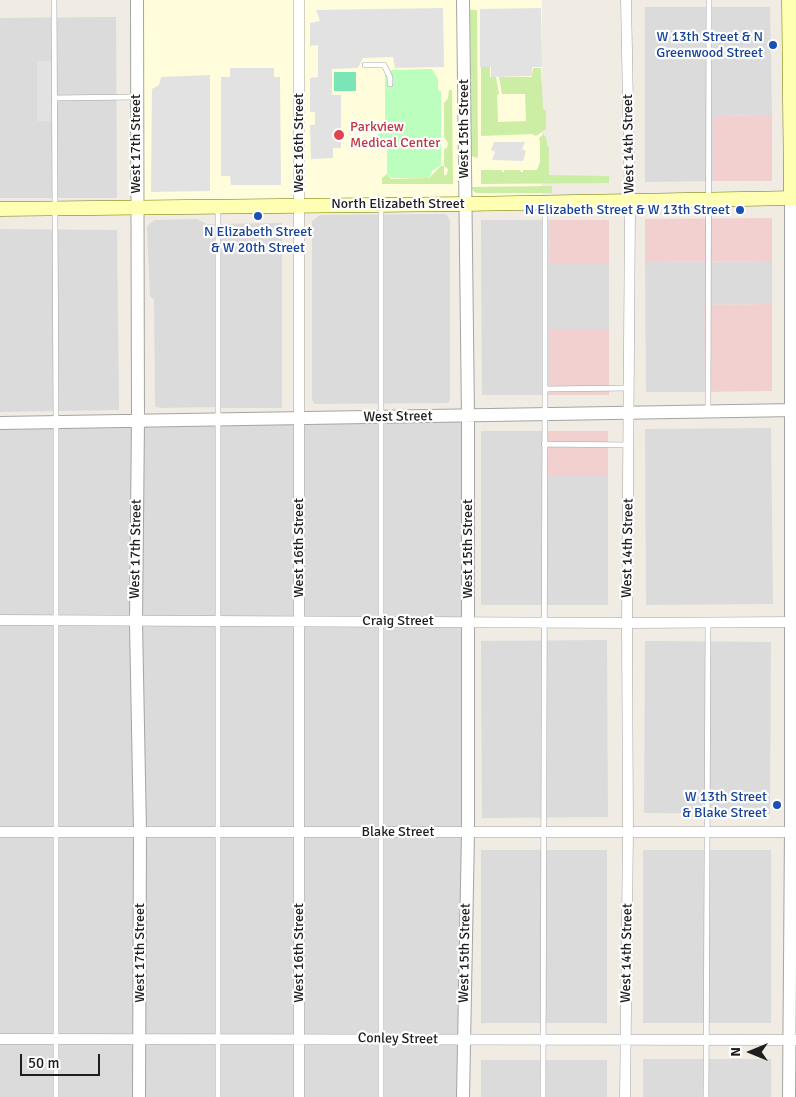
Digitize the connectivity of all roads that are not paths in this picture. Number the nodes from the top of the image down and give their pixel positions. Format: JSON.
{"nodes":[{"id":1,"x":54,"y":0,"type":"edge"},
{"id":2,"x":137,"y":0,"type":"edge"},
{"id":3,"x":299,"y":0,"type":"edge"},
{"id":4,"x":463,"y":0,"type":"edge"},
{"id":5,"x":626,"y":0,"type":"edge"},
{"id":6,"x":709,"y":0,"type":"edge"},
{"id":7,"x":789,"y":0,"type":"edge"},
{"id":8,"x":365,"y":65,"type":"dead end"},
{"id":9,"x":390,"y":84,"type":"dead end"},
{"id":10,"x":137,"y":97,"type":"junction"},
{"id":11,"x":54,"y":98,"type":"junction"},
{"id":12,"x":794,"y":198,"type":"edge"},
{"id":13,"x":708,"y":200,"type":"junction"},
{"id":14,"x":630,"y":201,"type":"junction"},
{"id":15,"x":545,"y":203,"type":"junction"},
{"id":16,"x":465,"y":204,"type":"junction"},
{"id":17,"x":299,"y":205,"type":"junction"},
{"id":18,"x":381,"y":205,"type":"junction"},
{"id":19,"x":218,"y":207,"type":"junction"},
{"id":20,"x":0,"y":208,"type":"edge"},
{"id":21,"x":55,"y":208,"type":"junction"},
{"id":22,"x":136,"y":208,"type":"junction"},
{"id":23,"x":793,"y":283,"type":"edge"},
{"id":24,"x":630,"y":388,"type":"junction"},
{"id":25,"x":545,"y":389,"type":"junction"},
{"id":26,"x":794,"y":410,"type":"edge"},
{"id":27,"x":708,"y":412,"type":"junction"},
{"id":28,"x":630,"y":413,"type":"junction"},
{"id":29,"x":544,"y":414,"type":"junction"},
{"id":30,"x":468,"y":416,"type":"junction"},
{"id":31,"x":381,"y":417,"type":"junction"},
{"id":32,"x":299,"y":418,"type":"junction"},
{"id":33,"x":218,"y":419,"type":"junction"},
{"id":34,"x":138,"y":420,"type":"junction"},
{"id":35,"x":56,"y":422,"type":"junction"},
{"id":36,"x":0,"y":423,"type":"edge"},
{"id":37,"x":544,"y":444,"type":"junction"},
{"id":38,"x":629,"y":446,"type":"junction"},
{"id":39,"x":0,"y":620,"type":"edge"},
{"id":40,"x":56,"y":621,"type":"junction"},
{"id":41,"x":218,"y":621,"type":"junction"},
{"id":42,"x":299,"y":621,"type":"junction"},
{"id":43,"x":381,"y":621,"type":"junction"},
{"id":44,"x":468,"y":621,"type":"junction"},
{"id":45,"x":136,"y":622,"type":"junction"},
{"id":46,"x":545,"y":622,"type":"junction"},
{"id":47,"x":708,"y":622,"type":"junction"},
{"id":48,"x":793,"y":622,"type":"edge"},
{"id":49,"x":627,"y":623,"type":"junction"},
{"id":50,"x":0,"y":832,"type":"edge"},
{"id":51,"x":55,"y":832,"type":"junction"},
{"id":52,"x":140,"y":832,"type":"junction"},
{"id":53,"x":219,"y":832,"type":"junction"},
{"id":54,"x":299,"y":832,"type":"junction"},
{"id":55,"x":381,"y":832,"type":"junction"},
{"id":56,"x":468,"y":832,"type":"junction"},
{"id":57,"x":544,"y":832,"type":"junction"},
{"id":58,"x":628,"y":832,"type":"junction"},
{"id":59,"x":707,"y":832,"type":"junction"},
{"id":60,"x":793,"y":832,"type":"edge"},
{"id":61,"x":0,"y":1038,"type":"edge"},
{"id":62,"x":56,"y":1038,"type":"junction"},
{"id":63,"x":140,"y":1038,"type":"junction"},
{"id":64,"x":217,"y":1038,"type":"junction"},
{"id":65,"x":299,"y":1038,"type":"junction"},
{"id":66,"x":381,"y":1038,"type":"junction"},
{"id":67,"x":464,"y":1040,"type":"junction"},
{"id":68,"x":543,"y":1040,"type":"junction"},
{"id":69,"x":625,"y":1040,"type":"junction"},
{"id":70,"x":792,"y":1040,"type":"edge"},
{"id":71,"x":706,"y":1041,"type":"junction"},
{"id":72,"x":56,"y":1097,"type":"edge"},
{"id":73,"x":139,"y":1097,"type":"edge"},
{"id":74,"x":218,"y":1097,"type":"edge"},
{"id":75,"x":299,"y":1097,"type":"edge"},
{"id":76,"x":381,"y":1097,"type":"edge"},
{"id":77,"x":463,"y":1097,"type":"edge"},
{"id":78,"x":544,"y":1097,"type":"edge"},
{"id":79,"x":625,"y":1097,"type":"edge"},
{"id":80,"x":706,"y":1097,"type":"edge"},
{"id":81,"x":789,"y":1097,"type":"edge"}],
"edges":[{"from":1,"to":11,"type":"lane"},
{"from":2,"to":10,"type":"street","name":"West 17th Street"},
{"from":3,"to":17,"type":"street","name":"West 16th Street"},
{"from":4,"to":16,"type":"street","name":"West 15th Street"},
{"from":5,"to":14,"type":"street","name":"West 14th Street"},
{"from":6,"to":13,"type":"lane"},
{"from":7,"to":12,"type":"main road"},
{"from":8,"to":9,"type":"lane"},
{"from":10,"to":11,"type":"lane"},
{"from":10,"to":22,"type":"street","name":"West 17th Street"},
{"from":11,"to":21,"type":"lane"},
{"from":12,"to":13,"type":"main road","name":"North Elizabeth Street"},
{"from":12,"to":23,"type":"street"},
{"from":13,"to":14,"type":"main road","name":"North Elizabeth Street"},
{"from":13,"to":27,"type":"lane"},
{"from":14,"to":15,"type":"main road","name":"North Elizabeth Street"},
{"from":14,"to":24,"type":"street","name":"West 14th Street"},
{"from":15,"to":16,"type":"main road","name":"North Elizabeth Street"},
{"from":15,"to":25,"type":"lane"},
{"from":16,"to":18,"type":"main road","name":"North Elizabeth Street"},
{"from":16,"to":30,"type":"street","name":"West 15th Street"},
{"from":17,"to":18,"type":"main road","name":"North Elizabeth Street"},
{"from":17,"to":19,"type":"main road","name":"North Elizabeth Street"},
{"from":17,"to":32,"type":"street","name":"West 16th Street"},
{"from":18,"to":31,"type":"lane"},
{"from":19,"to":22,"type":"main road","name":"North Elizabeth Street"},
{"from":19,"to":33,"type":"lane"},
{"from":20,"to":21,"type":"main road","name":"North Elizabeth Street"},
{"from":21,"to":22,"type":"main road","name":"North Elizabeth Street"},
{"from":21,"to":35,"type":"lane"},
{"from":22,"to":34,"type":"street","name":"West 17th Street"},
{"from":23,"to":26,"type":"street"},
{"from":24,"to":25,"type":"lane"},
{"from":24,"to":28,"type":"street","name":"West 14th Street"},
{"from":25,"to":29,"type":"lane"},
{"from":26,"to":27,"type":"street","name":"West Street"},
{"from":26,"to":48,"type":"street"},
{"from":27,"to":28,"type":"street","name":"West Street"},
{"from":28,"to":29,"type":"street","name":"West Street"},
{"from":28,"to":38,"type":"street","name":"West 14th Street"},
{"from":29,"to":30,"type":"street","name":"West Street"},
{"from":29,"to":37,"type":"lane"},
{"from":30,"to":31,"type":"street","name":"West Street"},
{"from":30,"to":44,"type":"street","name":"West 15th Street"},
{"from":31,"to":32,"type":"street","name":"West Street"},
{"from":31,"to":43,"type":"lane"},
{"from":32,"to":33,"type":"street","name":"West Street"},
{"from":32,"to":42,"type":"street","name":"West 16th Street"},
{"from":33,"to":34,"type":"street","name":"West Street"},
{"from":33,"to":41,"type":"lane"},
{"from":34,"to":35,"type":"street","name":"West Street"},
{"from":34,"to":45,"type":"street","name":"West 17th Street"},
{"from":35,"to":36,"type":"street","name":"West Street"},
{"from":35,"to":40,"type":"lane"},
{"from":37,"to":38,"type":"lane"},
{"from":37,"to":46,"type":"lane"},
{"from":38,"to":49,"type":"street","name":"West 14th Street"},
{"from":39,"to":40,"type":"street","name":"Craig Street"},
{"from":40,"to":45,"type":"street","name":"Craig Street"},
{"from":40,"to":51,"type":"lane"},
{"from":41,"to":42,"type":"street","name":"Craig Street"},
{"from":41,"to":45,"type":"street","name":"Craig Street"},
{"from":41,"to":53,"type":"lane"},
{"from":42,"to":43,"type":"street","name":"Craig Street"},
{"from":42,"to":54,"type":"street","name":"West 16th Street"},
{"from":43,"to":44,"type":"street","name":"Craig Street"},
{"from":43,"to":55,"type":"lane"},
{"from":44,"to":46,"type":"street","name":"Craig Street"},
{"from":44,"to":56,"type":"street","name":"West 15th Street"},
{"from":45,"to":52,"type":"street","name":"West 17th Street"},
{"from":46,"to":49,"type":"street","name":"Craig Street"},
{"from":46,"to":57,"type":"lane"},
{"from":47,"to":48,"type":"street","name":"Craig Street"},
{"from":47,"to":49,"type":"street","name":"Craig Street"},
{"from":47,"to":59,"type":"lane"},
{"from":48,"to":60,"type":"street"},
{"from":49,"to":58,"type":"street","name":"West 14th Street"},
{"from":50,"to":51,"type":"street","name":"Blake Street"},
{"from":51,"to":52,"type":"street","name":"Blake Street"},
{"from":51,"to":62,"type":"lane"},
{"from":52,"to":53,"type":"street","name":"Blake Street"},
{"from":52,"to":63,"type":"street","name":"West 17th Street"},
{"from":53,"to":54,"type":"street","name":"Blake Street"},
{"from":53,"to":64,"type":"lane"},
{"from":54,"to":55,"type":"street","name":"Blake Street"},
{"from":54,"to":65,"type":"street","name":"West 16th Street"},
{"from":55,"to":56,"type":"street","name":"Blake Street"},
{"from":55,"to":66,"type":"lane"},
{"from":56,"to":57,"type":"street","name":"Blake Street"},
{"from":56,"to":67,"type":"street","name":"West 15th Street"},
{"from":57,"to":58,"type":"street","name":"Blake Street"},
{"from":57,"to":68,"type":"lane"},
{"from":58,"to":59,"type":"street","name":"Blake Street"},
{"from":58,"to":69,"type":"street","name":"West 14th Street"},
{"from":59,"to":60,"type":"street","name":"Blake Street"},
{"from":59,"to":71,"type":"lane"},
{"from":60,"to":70,"type":"street"},
{"from":61,"to":62,"type":"street","name":"Conley Street"},
{"from":62,"to":63,"type":"street","name":"Conley Street"},
{"from":62,"to":72,"type":"lane"},
{"from":63,"to":64,"type":"street","name":"Conley Street"},
{"from":63,"to":73,"type":"street","name":"West 17th Street"},
{"from":64,"to":65,"type":"street","name":"Conley Street"},
{"from":64,"to":74,"type":"lane"},
{"from":65,"to":66,"type":"street","name":"Conley Street"},
{"from":65,"to":75,"type":"street","name":"West 16th Street"},
{"from":66,"to":67,"type":"street","name":"Conley Street"},
{"from":66,"to":76,"type":"lane"},
{"from":67,"to":68,"type":"street","name":"Conley Street"},
{"from":67,"to":77,"type":"street","name":"West 15th Street"},
{"from":68,"to":69,"type":"street","name":"Conley Street"},
{"from":68,"to":78,"type":"lane"},
{"from":69,"to":71,"type":"street","name":"Conley Street"},
{"from":69,"to":79,"type":"street","name":"West 14th Street"},
{"from":70,"to":71,"type":"street","name":"Conley Street"},
{"from":70,"to":81,"type":"street"},
{"from":71,"to":80,"type":"lane"}]}
